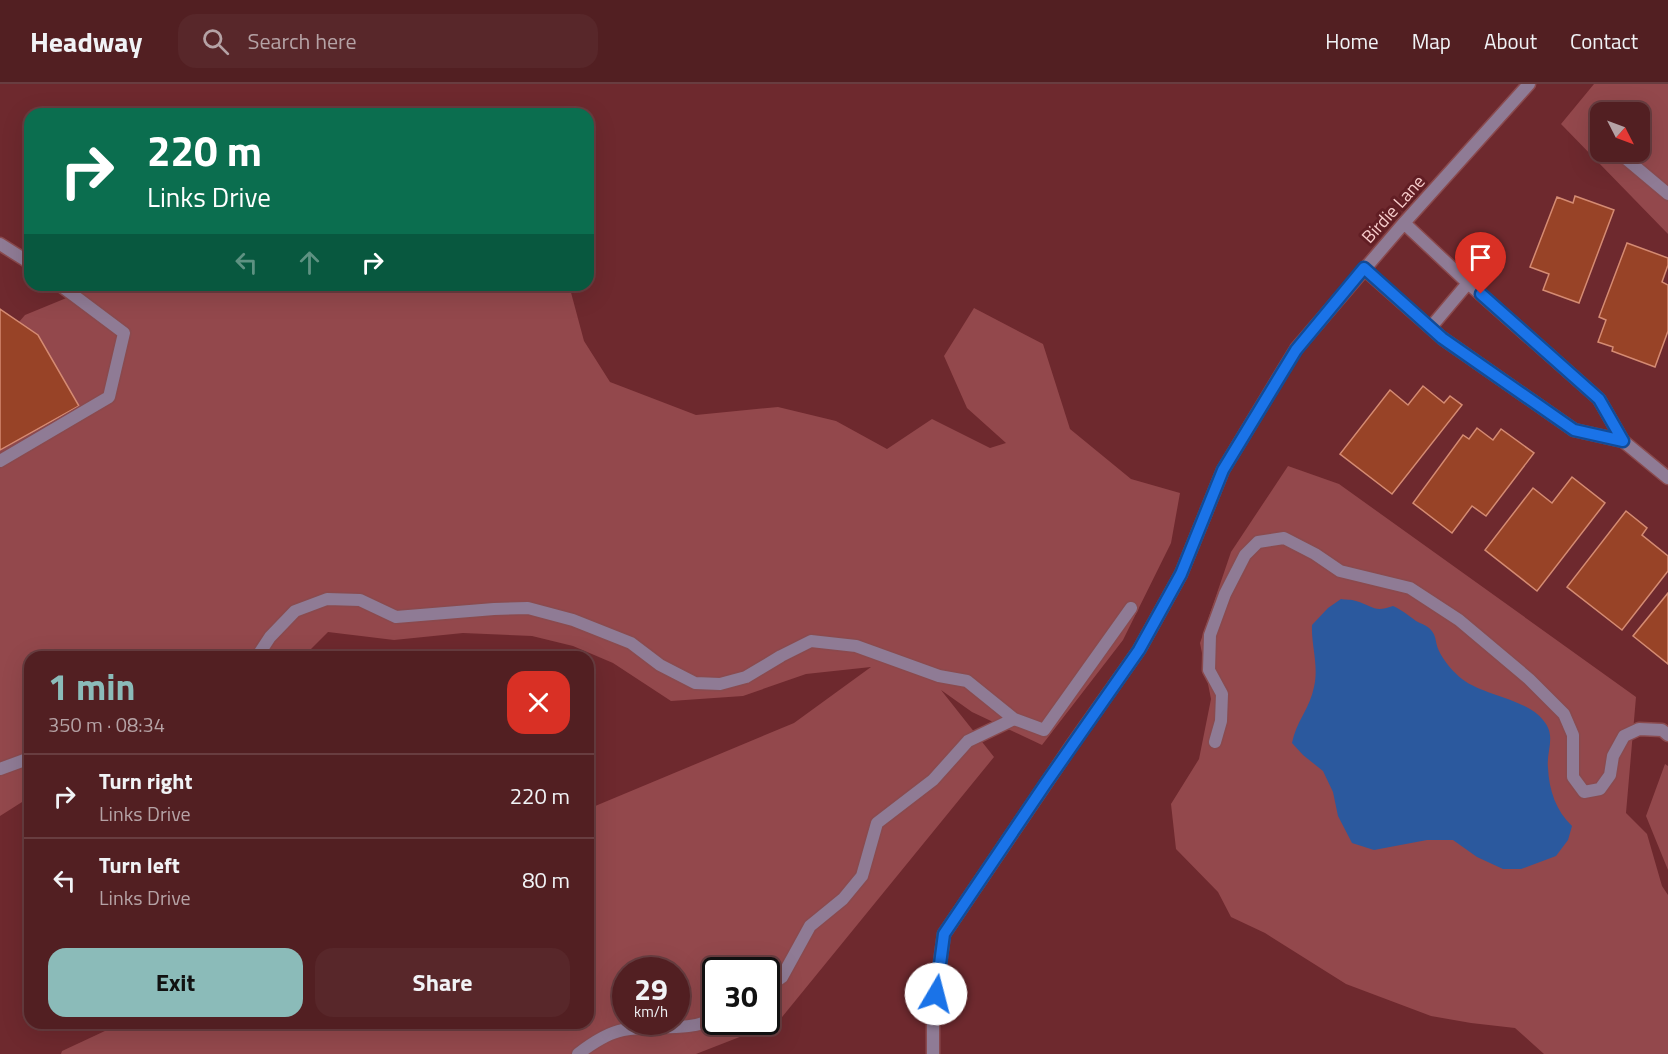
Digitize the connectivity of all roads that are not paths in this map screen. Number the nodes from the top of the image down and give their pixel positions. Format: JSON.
{"nodes":[{"id":1,"x":1529,"y":84,"type":"edge"},
{"id":2,"x":1630,"y":162,"type":"edge"},
{"id":3,"x":1668,"y":194,"type":"edge"},
{"id":4,"x":1404,"y":223,"type":"junction"},
{"id":5,"x":0,"y":244,"type":"edge"},
{"id":6,"x":24,"y":259,"type":"edge"},
{"id":7,"x":1364,"y":268,"type":"junction"},
{"id":8,"x":1468,"y":283,"type":"junction"},
{"id":9,"x":68,"y":291,"type":"edge"},
{"id":10,"x":1431,"y":327,"type":"junction"},
{"id":11,"x":1623,"y":441,"type":"junction"},
{"id":12,"x":0,"y":460,"type":"edge"},
{"id":13,"x":1668,"y":478,"type":"edge"},
{"id":14,"x":1131,"y":609,"type":"dead end"},
{"id":15,"x":261,"y":651,"type":"edge"},
{"id":16,"x":1014,"y":719,"type":"junction"},
{"id":17,"x":1668,"y":735,"type":"edge"},
{"id":18,"x":1215,"y":741,"type":"dead end"},
{"id":19,"x":24,"y":760,"type":"edge"},
{"id":20,"x":0,"y":769,"type":"edge"},
{"id":21,"x":780,"y":979,"type":"edge"},
{"id":22,"x":702,"y":1021,"type":"edge"},
{"id":23,"x":578,"y":1054,"type":"edge"},
{"id":24,"x":933,"y":1054,"type":"edge"}],
"edges":[{"from":1,"to":4,"type":"street","name":"Birdie Lane"},
{"from":2,"to":3,"type":"street"},
{"from":4,"to":7,"type":"street","name":"Birdie Lane"},
{"from":4,"to":8,"type":"street"},
{"from":5,"to":6,"type":"street"},
{"from":7,"to":10,"type":"street"},
{"from":7,"to":24,"type":"street","name":"Birdie Lane"},
{"from":8,"to":10,"type":"street"},
{"from":8,"to":11,"type":"street"},
{"from":9,"to":12,"type":"street"},
{"from":10,"to":11,"type":"street"},
{"from":11,"to":13,"type":"street"},
{"from":14,"to":16,"type":"street"},
{"from":15,"to":16,"type":"street"},
{"from":16,"to":21,"type":"street"},
{"from":17,"to":18,"type":"street"},
{"from":19,"to":20,"type":"street"},
{"from":22,"to":23,"type":"street"}]}
